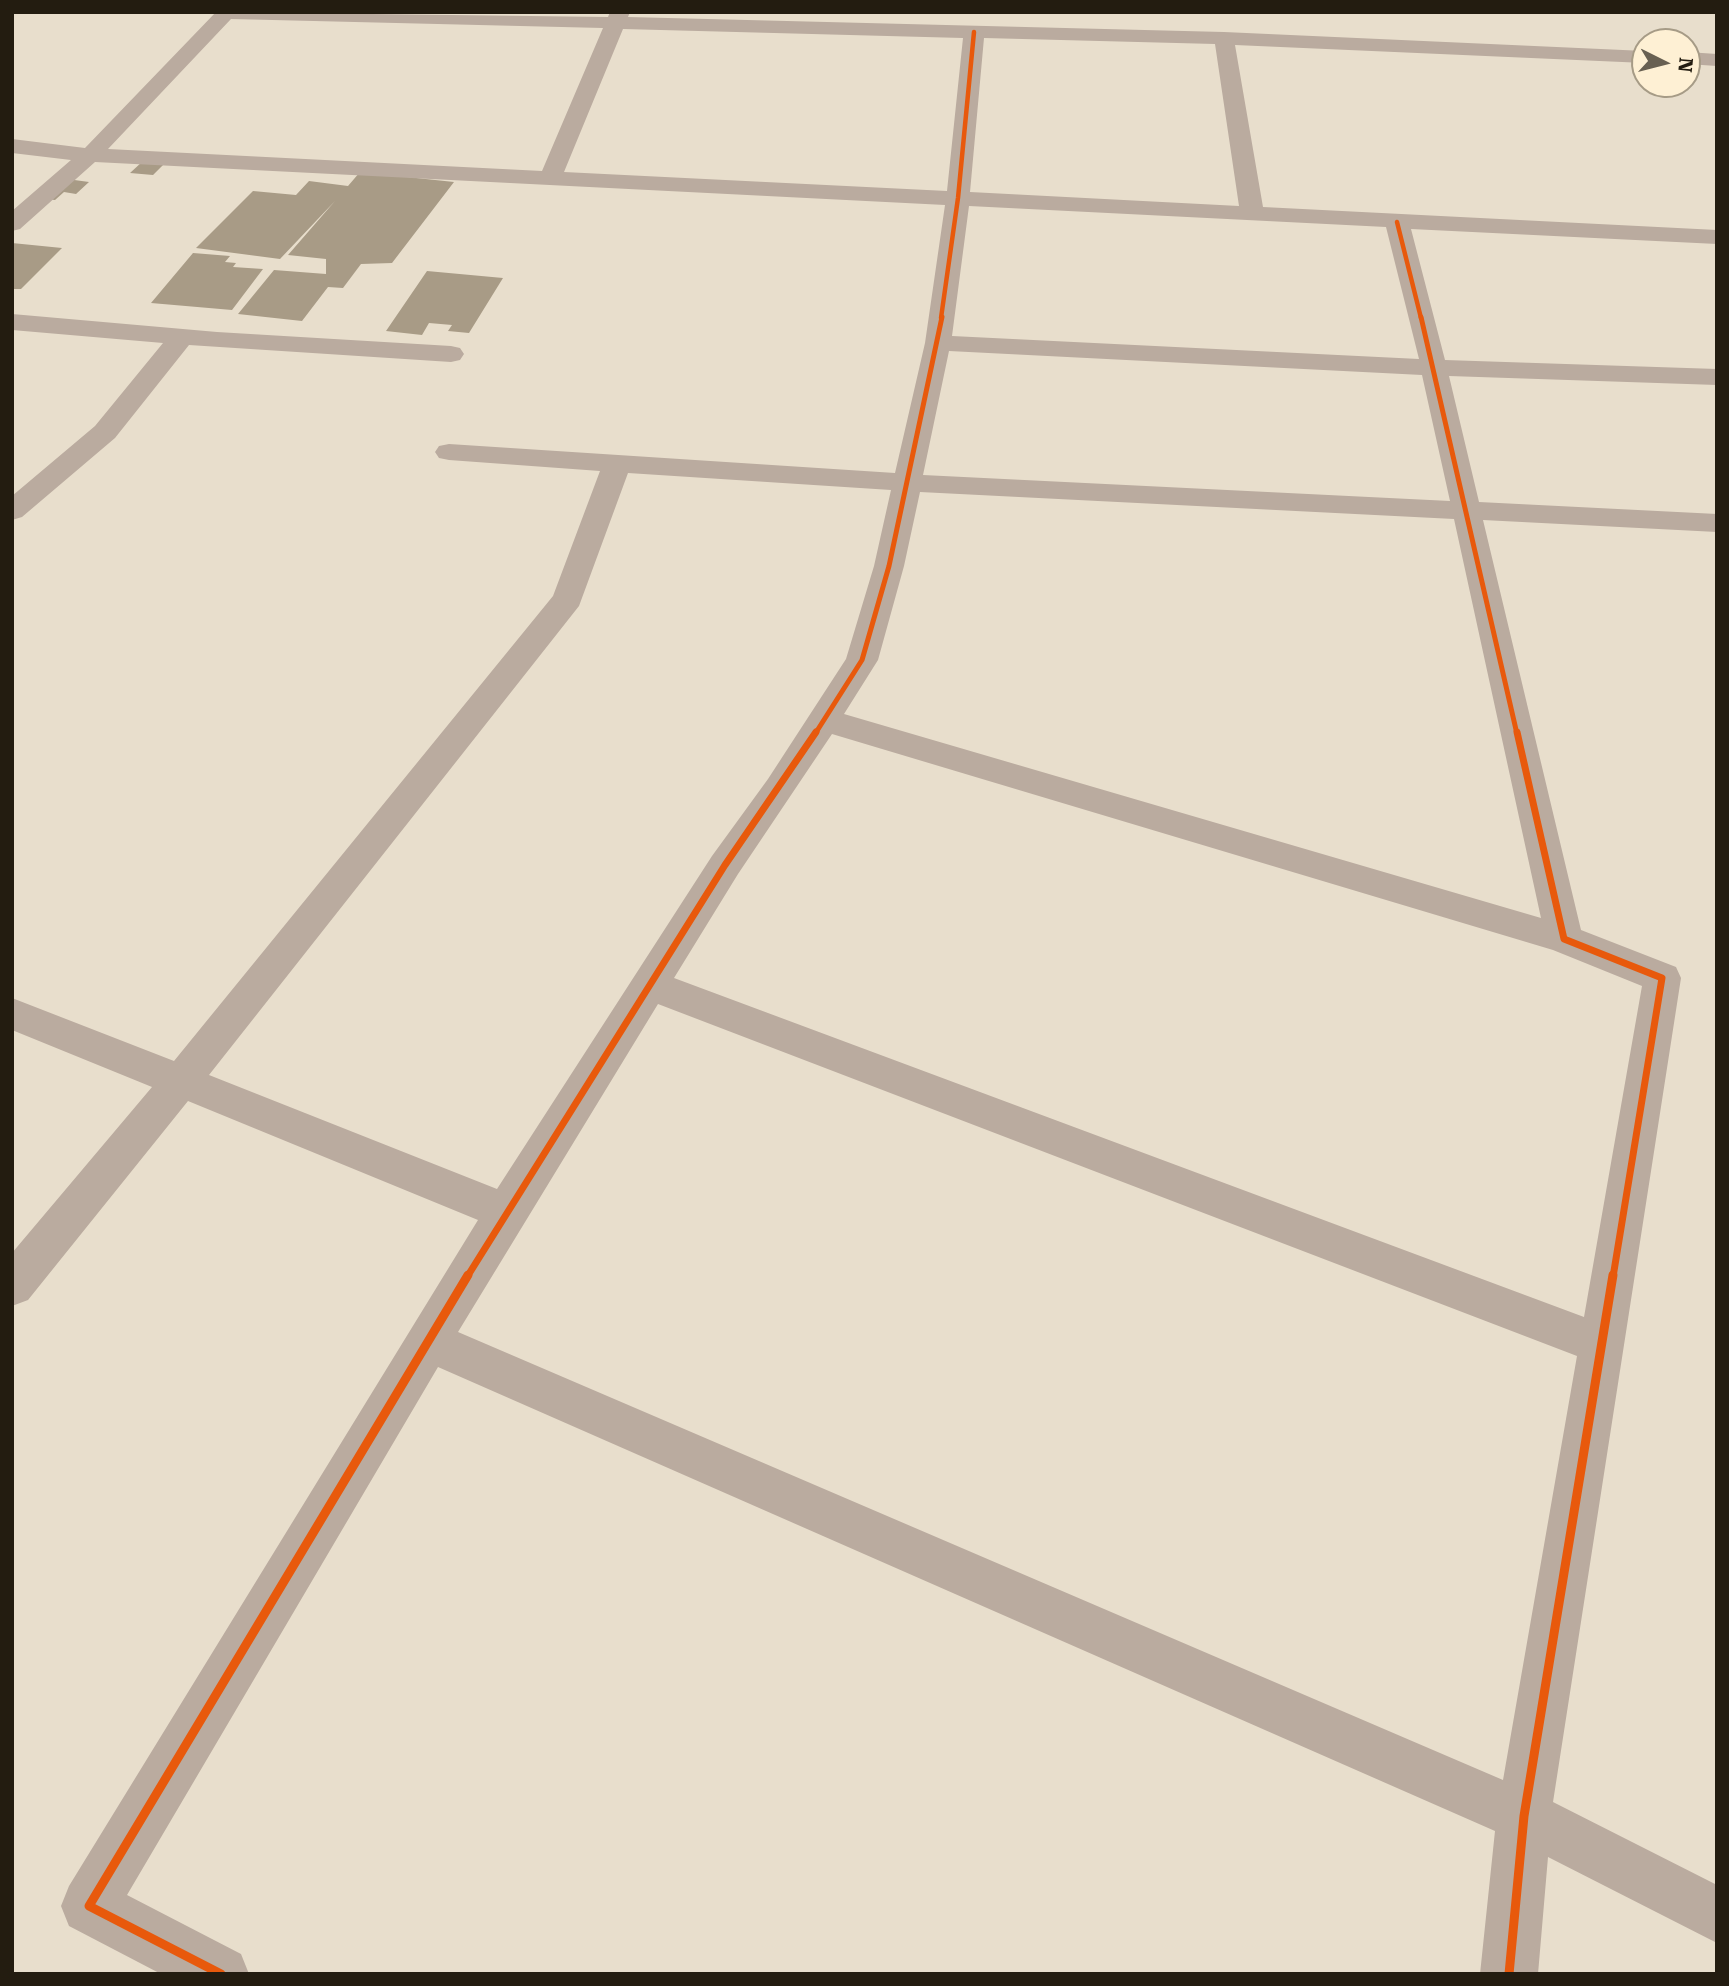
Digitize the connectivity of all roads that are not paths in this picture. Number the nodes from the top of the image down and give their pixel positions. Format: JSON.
{"nodes":[{"id":1,"x":227,"y":13,"type":"edge"},
{"id":2,"x":617,"y":17,"type":"edge"},
{"id":3,"x":974,"y":32,"type":"junction"},
{"id":4,"x":1224,"y":38,"type":"junction"},
{"id":5,"x":1631,"y":56,"type":"edge"},
{"id":6,"x":12,"y":146,"type":"edge"},
{"id":7,"x":90,"y":155,"type":"junction"},
{"id":8,"x":550,"y":178,"type":"junction"},
{"id":9,"x":958,"y":198,"type":"junction"},
{"id":10,"x":1252,"y":214,"type":"junction"},
{"id":11,"x":1397,"y":222,"type":"junction"},
{"id":12,"x":12,"y":224,"type":"edge"},
{"id":13,"x":1717,"y":237,"type":"edge"},
{"id":14,"x":12,"y":322,"type":"edge"},
{"id":15,"x":182,"y":337,"type":"junction"},
{"id":16,"x":938,"y":343,"type":"junction"},
{"id":17,"x":451,"y":354,"type":"dead end"},
{"id":18,"x":1434,"y":368,"type":"junction"},
{"id":19,"x":1717,"y":377,"type":"edge"},
{"id":20,"x":449,"y":452,"type":"dead end"},
{"id":21,"x":617,"y":464,"type":"junction"},
{"id":22,"x":908,"y":483,"type":"junction"},
{"id":23,"x":12,"y":511,"type":"edge"},
{"id":24,"x":1466,"y":512,"type":"junction"},
{"id":25,"x":1717,"y":523,"type":"edge"},
{"id":26,"x":824,"y":720,"type":"junction"},
{"id":27,"x":1563,"y":939,"type":"junction"},
{"id":28,"x":650,"y":985,"type":"junction"},
{"id":29,"x":12,"y":1013,"type":"edge"},
{"id":30,"x":181,"y":1081,"type":"junction"},
{"id":31,"x":506,"y":1212,"type":"junction"},
{"id":32,"x":12,"y":1286,"type":"edge"},
{"id":33,"x":429,"y":1341,"type":"junction"},
{"id":34,"x":1602,"y":1346,"type":"junction"},
{"id":35,"x":1524,"y":1816,"type":"junction"},
{"id":36,"x":1717,"y":1916,"type":"edge"},
{"id":37,"x":221,"y":1974,"type":"edge"},
{"id":38,"x":1509,"y":1974,"type":"edge"}],
"edges":[{"from":1,"to":2,"type":"street"},
{"from":1,"to":7,"type":"street"},
{"from":2,"to":3,"type":"street"},
{"from":2,"to":8,"type":"street"},
{"from":3,"to":4,"type":"street"},
{"from":3,"to":9,"type":"street"},
{"from":4,"to":5,"type":"street"},
{"from":4,"to":10,"type":"street"},
{"from":6,"to":7,"type":"street"},
{"from":7,"to":8,"type":"street"},
{"from":7,"to":12,"type":"street"},
{"from":8,"to":9,"type":"street"},
{"from":9,"to":10,"type":"street"},
{"from":9,"to":16,"type":"street"},
{"from":10,"to":11,"type":"street"},
{"from":11,"to":13,"type":"street"},
{"from":11,"to":18,"type":"street"},
{"from":14,"to":15,"type":"street"},
{"from":15,"to":17,"type":"street"},
{"from":15,"to":23,"type":"street"},
{"from":16,"to":18,"type":"street"},
{"from":16,"to":22,"type":"street"},
{"from":18,"to":19,"type":"street"},
{"from":18,"to":24,"type":"street"},
{"from":20,"to":21,"type":"street"},
{"from":21,"to":22,"type":"street"},
{"from":21,"to":30,"type":"street"},
{"from":22,"to":24,"type":"street"},
{"from":22,"to":26,"type":"street"},
{"from":24,"to":25,"type":"street"},
{"from":24,"to":27,"type":"street"},
{"from":26,"to":27,"type":"street"},
{"from":26,"to":28,"type":"street"},
{"from":27,"to":34,"type":"street"},
{"from":28,"to":31,"type":"street"},
{"from":28,"to":34,"type":"street"},
{"from":29,"to":30,"type":"street"},
{"from":30,"to":31,"type":"street"},
{"from":30,"to":32,"type":"street"},
{"from":31,"to":33,"type":"street"},
{"from":33,"to":35,"type":"street"},
{"from":33,"to":37,"type":"street"},
{"from":34,"to":35,"type":"street"},
{"from":35,"to":36,"type":"street"},
{"from":35,"to":38,"type":"street"}]}
